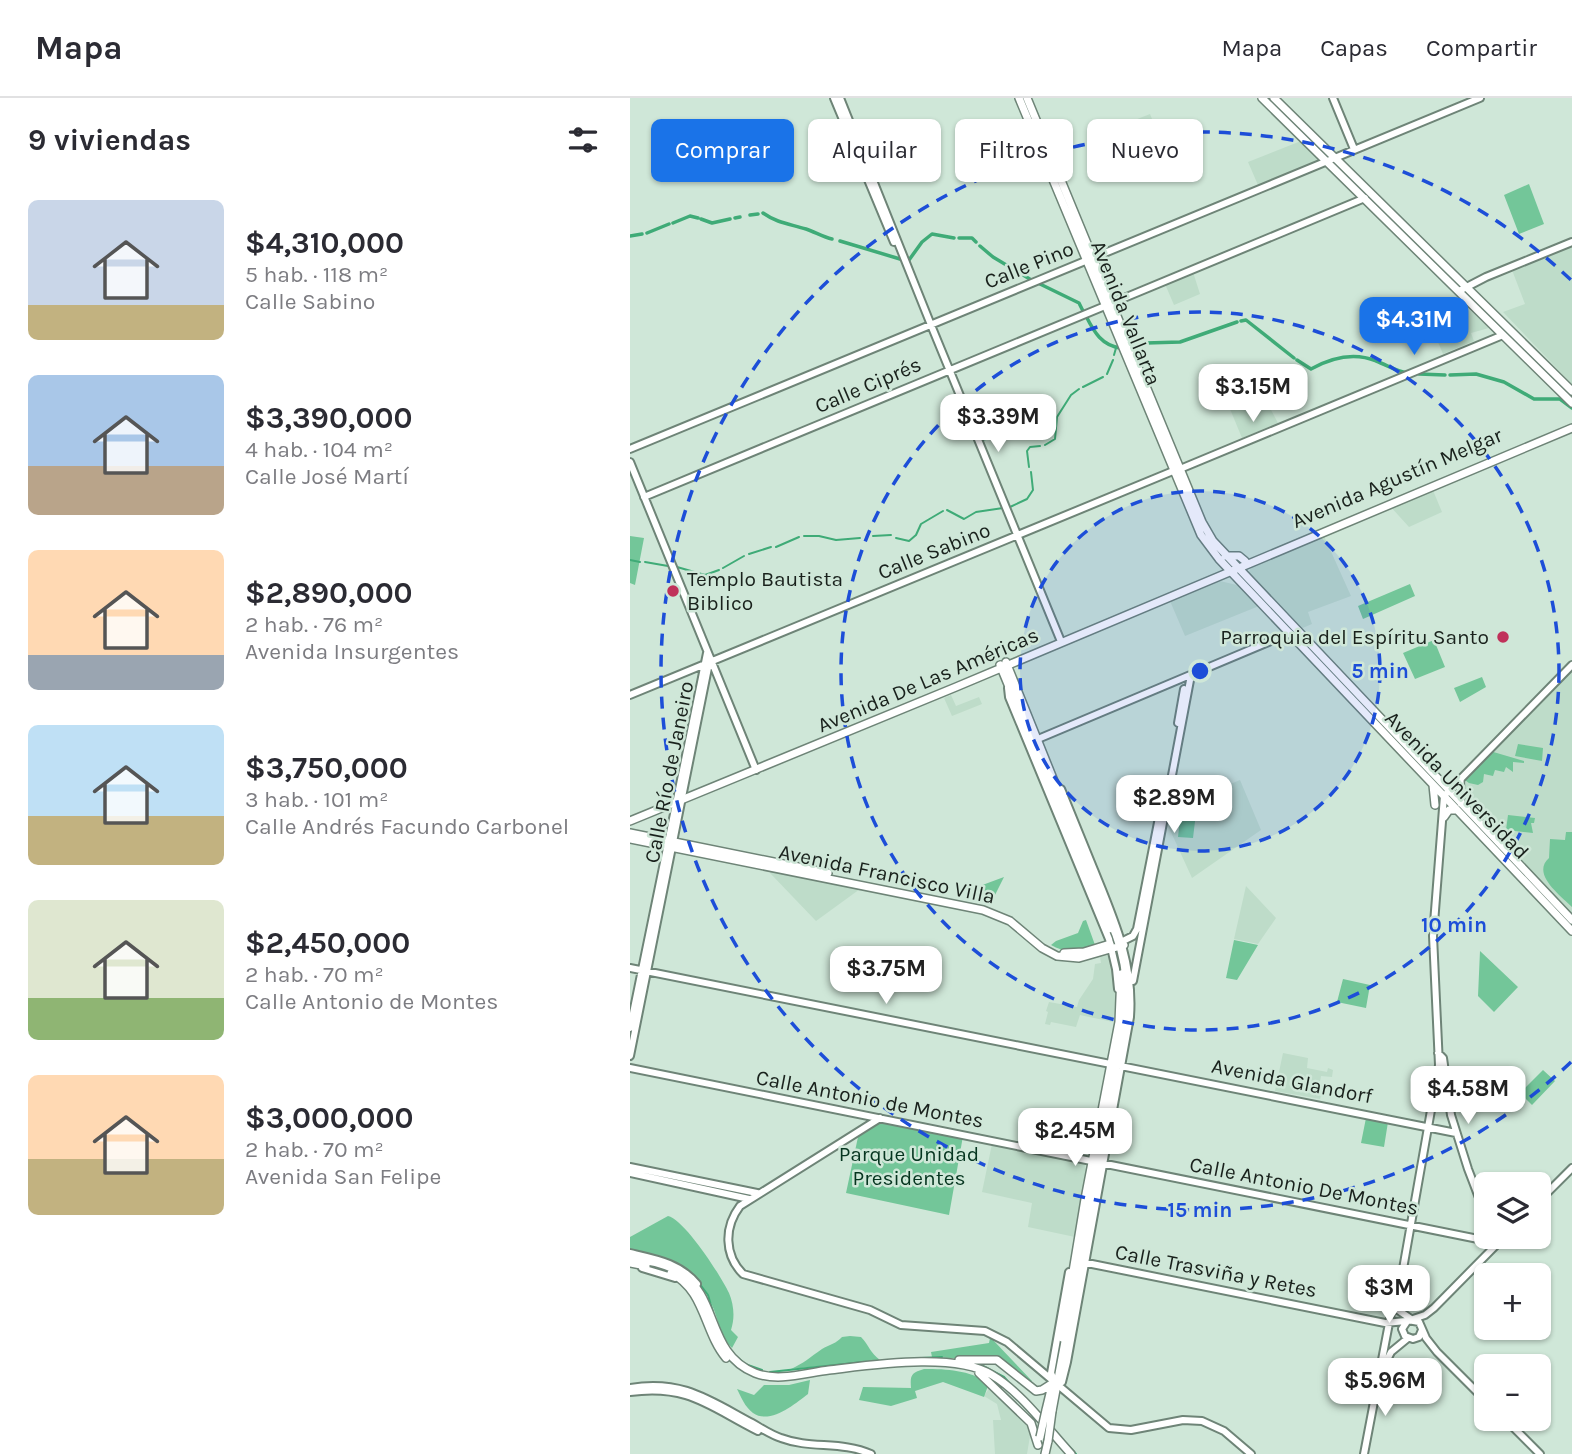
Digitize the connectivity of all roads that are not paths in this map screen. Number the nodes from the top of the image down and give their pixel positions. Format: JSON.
{"nodes":[{"id":1,"x":834,"y":98,"type":"edge"},
{"id":2,"x":840,"y":98,"type":"edge"},
{"id":3,"x":1019,"y":98,"type":"edge"},
{"id":4,"x":1262,"y":98,"type":"edge"},
{"id":5,"x":1274,"y":98,"type":"edge"},
{"id":6,"x":1333,"y":98,"type":"edge"},
{"id":7,"x":1480,"y":98,"type":"edge"},
{"id":8,"x":1030,"y":99,"type":"edge"},
{"id":9,"x":1354,"y":149,"type":"junction"},
{"id":10,"x":1331,"y":160,"type":"junction"},
{"id":11,"x":1365,"y":198,"type":"junction"},
{"id":12,"x":1572,"y":242,"type":"edge"},
{"id":13,"x":1090,"y":259,"type":"junction"},
{"id":14,"x":912,"y":279,"type":"junction"},
{"id":15,"x":1462,"y":289,"type":"junction"},
{"id":16,"x":1108,"y":304,"type":"junction"},
{"id":17,"x":930,"y":325,"type":"junction"},
{"id":18,"x":1503,"y":335,"type":"junction"},
{"id":19,"x":949,"y":370,"type":"junction"},
{"id":20,"x":1572,"y":391,"type":"edge"},
{"id":21,"x":1572,"y":402,"type":"edge"},
{"id":22,"x":1572,"y":427,"type":"edge"},
{"id":23,"x":630,"y":449,"type":"edge"},
{"id":24,"x":630,"y":461,"type":"edge"},
{"id":25,"x":1177,"y":470,"type":"junction"},
{"id":26,"x":645,"y":497,"type":"junction"},
{"id":27,"x":1017,"y":536,"type":"junction"},
{"id":28,"x":1222,"y":558,"type":"junction"},
{"id":29,"x":1249,"y":561,"type":"junction"},
{"id":30,"x":1233,"y":569,"type":"junction"},
{"id":31,"x":1216,"y":576,"type":"junction"},
{"id":32,"x":1245,"y":582,"type":"junction"},
{"id":33,"x":1290,"y":634,"type":"junction"},
{"id":34,"x":1060,"y":639,"type":"junction"},
{"id":35,"x":708,"y":661,"type":"junction"},
{"id":36,"x":1004,"y":664,"type":"junction"},
{"id":37,"x":1572,"y":667,"type":"edge"},
{"id":38,"x":1009,"y":676,"type":"junction"},
{"id":39,"x":1189,"y":676,"type":"junction"},
{"id":40,"x":1009,"y":687,"type":"junction"},
{"id":41,"x":630,"y":695,"type":"edge"},
{"id":42,"x":1038,"y":739,"type":"junction"},
{"id":43,"x":755,"y":768,"type":"junction"},
{"id":44,"x":1049,"y":769,"type":"junction"},
{"id":45,"x":1460,"y":780,"type":"junction"},
{"id":46,"x":1436,"y":782,"type":"junction"},
{"id":47,"x":1447,"y":793,"type":"junction"},
{"id":48,"x":679,"y":799,"type":"junction"},
{"id":49,"x":1435,"y":805,"type":"dead end"},
{"id":50,"x":1460,"y":807,"type":"junction"},
{"id":51,"x":1444,"y":817,"type":"junction"},
{"id":52,"x":630,"y":819,"type":"edge"},
{"id":53,"x":630,"y":833,"type":"edge"},
{"id":54,"x":630,"y":839,"type":"edge"},
{"id":55,"x":670,"y":844,"type":"junction"},
{"id":56,"x":1572,"y":920,"type":"edge"},
{"id":57,"x":1572,"y":930,"type":"edge"},
{"id":58,"x":1116,"y":947,"type":"junction"},
{"id":59,"x":630,"y":968,"type":"edge"},
{"id":60,"x":644,"y":971,"type":"junction"},
{"id":61,"x":1131,"y":990,"type":"junction"},
{"id":62,"x":630,"y":1028,"type":"edge"},
{"id":63,"x":1438,"y":1053,"type":"junction"},
{"id":64,"x":630,"y":1056,"type":"edge"},
{"id":65,"x":1114,"y":1064,"type":"junction"},
{"id":66,"x":630,"y":1068,"type":"edge"},
{"id":67,"x":880,"y":1118,"type":"junction"},
{"id":68,"x":1430,"y":1127,"type":"junction"},
{"id":69,"x":1457,"y":1133,"type":"junction"},
{"id":70,"x":1096,"y":1162,"type":"junction"},
{"id":71,"x":630,"y":1167,"type":"edge"},
{"id":72,"x":1572,"y":1168,"type":"edge"},
{"id":73,"x":630,"y":1173,"type":"edge"},
{"id":74,"x":1474,"y":1182,"type":"edge"},
{"id":75,"x":1551,"y":1189,"type":"edge"},
{"id":76,"x":757,"y":1193,"type":"junction"},
{"id":77,"x":749,"y":1199,"type":"junction"},
{"id":78,"x":1411,"y":1225,"type":"junction"},
{"id":79,"x":1474,"y":1236,"type":"edge"},
{"id":80,"x":1488,"y":1249,"type":"edge"},
{"id":81,"x":630,"y":1261,"type":"edge"},
{"id":82,"x":1083,"y":1262,"type":"junction"},
{"id":83,"x":1402,"y":1268,"type":"junction"},
{"id":84,"x":645,"y":1272,"type":"dead end"},
{"id":85,"x":676,"y":1273,"type":"junction"},
{"id":86,"x":701,"y":1307,"type":"junction"},
{"id":87,"x":1434,"y":1308,"type":"junction"},
{"id":88,"x":709,"y":1315,"type":"junction"},
{"id":89,"x":1410,"y":1320,"type":"junction"},
{"id":90,"x":1388,"y":1323,"type":"junction"},
{"id":91,"x":1422,"y":1329,"type":"junction"},
{"id":92,"x":1409,"y":1336,"type":"junction"},
{"id":93,"x":1437,"y":1352,"type":"junction"},
{"id":94,"x":725,"y":1354,"type":"junction"},
{"id":95,"x":946,"y":1362,"type":"junction"},
{"id":96,"x":979,"y":1373,"type":"junction"},
{"id":97,"x":1380,"y":1377,"type":"junction"},
{"id":98,"x":1055,"y":1383,"type":"junction"},
{"id":99,"x":1474,"y":1389,"type":"edge"},
{"id":100,"x":630,"y":1390,"type":"edge"},
{"id":101,"x":1517,"y":1431,"type":"edge"},
{"id":102,"x":1042,"y":1441,"type":"junction"},
{"id":103,"x":864,"y":1454,"type":"edge"},
{"id":104,"x":871,"y":1454,"type":"edge"},
{"id":105,"x":1037,"y":1454,"type":"edge"},
{"id":106,"x":1045,"y":1454,"type":"edge"},
{"id":107,"x":1065,"y":1454,"type":"edge"},
{"id":108,"x":1071,"y":1454,"type":"edge"},
{"id":109,"x":1251,"y":1454,"type":"edge"},
{"id":110,"x":1364,"y":1454,"type":"edge"},
{"id":111,"x":1540,"y":1454,"type":"edge"}],
"edges":[{"from":1,"to":14,"type":"street"},
{"from":2,"to":14,"type":"street"},
{"from":3,"to":13,"type":"main road","name":"Avenida Vallarta"},
{"from":4,"to":10,"type":"main road"},
{"from":5,"to":10,"type":"main road"},
{"from":6,"to":9,"type":"street"},
{"from":7,"to":9,"type":"street","name":"Calle Pino"},
{"from":8,"to":13,"type":"main road","name":"Avenida Vallarta"},
{"from":9,"to":10,"type":"street","name":"Calle Pino"},
{"from":10,"to":11,"type":"main road"},
{"from":10,"to":13,"type":"street","name":"Calle Pino"},
{"from":10,"to":15,"type":"main road"},
{"from":11,"to":15,"type":"main road"},
{"from":11,"to":16,"type":"street","name":"Calle Ciprés"},
{"from":12,"to":15,"type":"street"},
{"from":13,"to":16,"type":"main road","name":"Avenida Vallarta"},
{"from":13,"to":17,"type":"street","name":"Calle Pino"},
{"from":14,"to":17,"type":"street"},
{"from":15,"to":18,"type":"main road"},
{"from":15,"to":20,"type":"main road"},
{"from":16,"to":19,"type":"street","name":"Calle Ciprés"},
{"from":16,"to":25,"type":"main road","name":"Avenida Vallarta"},
{"from":17,"to":19,"type":"street"},
{"from":17,"to":23,"type":"street","name":"Calle Pino"},
{"from":18,"to":21,"type":"main road"},
{"from":18,"to":25,"type":"street","name":"Calle Sabino"},
{"from":19,"to":26,"type":"street","name":"Calle Ciprés"},
{"from":19,"to":27,"type":"street"},
{"from":22,"to":29,"type":"main road","name":"Avenida Agustín Melgar"},
{"from":24,"to":26,"type":"street"},
{"from":25,"to":27,"type":"street","name":"Calle Sabino"},
{"from":25,"to":28,"type":"main road","name":"Avenida Vallarta"},
{"from":26,"to":35,"type":"street"},
{"from":27,"to":34,"type":"street"},
{"from":27,"to":35,"type":"street","name":"Calle Sabino"},
{"from":28,"to":29,"type":"main road"},
{"from":28,"to":30,"type":"main road","name":"Avenida Vallarta"},
{"from":28,"to":31,"type":"main road"},
{"from":29,"to":30,"type":"main road","name":"Avenida Agustín Melgar"},
{"from":29,"to":32,"type":"main road"},
{"from":30,"to":31,"type":"main road","name":"Avenida De Las Américas"},
{"from":30,"to":32,"type":"main road","name":"Avenida Universidad"},
{"from":31,"to":32,"type":"main road"},
{"from":31,"to":34,"type":"main road","name":"Avenida De Las Américas"},
{"from":31,"to":36,"type":"main road","name":"Avenida De Las Américas"},
{"from":32,"to":33,"type":"main road","name":"Avenida Universidad"},
{"from":32,"to":46,"type":"main road","name":"Avenida Universidad"},
{"from":33,"to":39,"type":"street"},
{"from":33,"to":46,"type":"main road","name":"Avenida Universidad"},
{"from":34,"to":36,"type":"main road","name":"Avenida De Las Américas"},
{"from":35,"to":41,"type":"street","name":"Calle Sabino"},
{"from":35,"to":43,"type":"street"},
{"from":35,"to":48,"type":"street","name":"Calle Río de Janeiro"},
{"from":36,"to":38,"type":"main road"},
{"from":36,"to":43,"type":"main road","name":"Avenida De Las Américas"},
{"from":37,"to":45,"type":"street"},
{"from":38,"to":40,"type":"main road"},
{"from":38,"to":42,"type":"main road"},
{"from":39,"to":42,"type":"street"},
{"from":39,"to":58,"type":"street"},
{"from":39,"to":61,"type":"street"},
{"from":40,"to":58,"type":"main road"},
{"from":40,"to":58,"type":"street"},
{"from":42,"to":44,"type":"main road"},
{"from":43,"to":48,"type":"main road","name":"Avenida De Las Américas"},
{"from":44,"to":58,"type":"main road"},
{"from":44,"to":58,"type":"street"},
{"from":45,"to":46,"type":"main road"},
{"from":45,"to":47,"type":"street"},
{"from":45,"to":50,"type":"main road"},
{"from":46,"to":47,"type":"main road","name":"Avenida Universidad"},
{"from":46,"to":49,"type":"main road"},
{"from":47,"to":50,"type":"main road","name":"Avenida Universidad"},
{"from":47,"to":51,"type":"street"},
{"from":48,"to":52,"type":"main road","name":"Avenida De Las Américas"},
{"from":48,"to":55,"type":"street","name":"Calle Río de Janeiro"},
{"from":50,"to":51,"type":"main road"},
{"from":50,"to":56,"type":"main road","name":"Avenida Universidad"},
{"from":50,"to":57,"type":"main road","name":"Avenida Universidad"},
{"from":51,"to":63,"type":"street"},
{"from":53,"to":55,"type":"main road","name":"Avenida Francisco Villa"},
{"from":54,"to":55,"type":"main road","name":"Avenida Francisco Villa"},
{"from":55,"to":58,"type":"main road","name":"Avenida Francisco Villa"},
{"from":55,"to":60,"type":"street","name":"Calle Río de Janeiro"},
{"from":58,"to":61,"type":"street"},
{"from":58,"to":65,"type":"main road"},
{"from":59,"to":60,"type":"street","name":"Avenida Glandorf"},
{"from":60,"to":62,"type":"street","name":"Calle Río de Janeiro"},
{"from":60,"to":64,"type":"street","name":"Calle Río de Janeiro"},
{"from":60,"to":65,"type":"street","name":"Avenida Glandorf"},
{"from":61,"to":65,"type":"street"},
{"from":63,"to":68,"type":"street"},
{"from":63,"to":69,"type":"street"},
{"from":65,"to":68,"type":"street","name":"Avenida Glandorf"},
{"from":65,"to":70,"type":"main road"},
{"from":65,"to":70,"type":"main road"},
{"from":66,"to":67,"type":"street","name":"Calle Antonio de Montes"},
{"from":67,"to":70,"type":"street","name":"Calle Antonio de Montes"},
{"from":67,"to":76,"type":"street"},
{"from":68,"to":69,"type":"street","name":"Avenida Glandorf"},
{"from":68,"to":78,"type":"street"},
{"from":69,"to":74,"type":"street"},
{"from":70,"to":78,"type":"street","name":"Calle Antonio De Montes"},
{"from":70,"to":82,"type":"main road"},
{"from":70,"to":98,"type":"main road"},
{"from":71,"to":76,"type":"street"},
{"from":72,"to":75,"type":"street"},
{"from":73,"to":77,"type":"street"},
{"from":76,"to":77,"type":"street"},
{"from":77,"to":98,"type":"street"},
{"from":78,"to":79,"type":"street","name":"Calle Antonio De Montes"},
{"from":78,"to":83,"type":"street"},
{"from":80,"to":87,"type":"street"},
{"from":81,"to":84,"type":"street"},
{"from":81,"to":85,"type":"main road"},
{"from":81,"to":86,"type":"street"},
{"from":81,"to":88,"type":"street"},
{"from":82,"to":90,"type":"street","name":"Calle Trasviña y Retes"},
{"from":82,"to":98,"type":"main road"},
{"from":83,"to":89,"type":"street"},
{"from":83,"to":90,"type":"street"},
{"from":85,"to":86,"type":"main road"},
{"from":85,"to":88,"type":"main road"},
{"from":86,"to":94,"type":"main road"},
{"from":87,"to":89,"type":"street"},
{"from":87,"to":91,"type":"street"},
{"from":88,"to":94,"type":"main road"},
{"from":89,"to":90,"type":"street","name":"Calle Trasviña y Retes"},
{"from":89,"to":91,"type":"street","name":"Calle Trasviña y Retes"},
{"from":89,"to":92,"type":"street"},
{"from":90,"to":92,"type":"street","name":"Calle Trasviña y Retes"},
{"from":90,"to":97,"type":"street"},
{"from":91,"to":92,"type":"street"},
{"from":91,"to":93,"type":"street","name":"Calle Trasviña y Retes"},
{"from":92,"to":93,"type":"street","name":"Calle Trasviña y Retes"},
{"from":92,"to":97,"type":"street"},
{"from":93,"to":99,"type":"street","name":"Calle Trasviña y Retes"},
{"from":94,"to":95,"type":"main road"},
{"from":94,"to":96,"type":"main road"},
{"from":95,"to":98,"type":"main road"},
{"from":95,"to":108,"type":"main road"},
{"from":96,"to":102,"type":"main road"},
{"from":96,"to":107,"type":"main road"},
{"from":97,"to":110,"type":"street"},
{"from":98,"to":102,"type":"main road","bridge":true},
{"from":98,"to":109,"type":"street"},
{"from":100,"to":103,"type":"street"},
{"from":100,"to":104,"type":"street"},
{"from":101,"to":111,"type":"street"},
{"from":102,"to":105,"type":"main road"},
{"from":102,"to":106,"type":"main road"}]}
